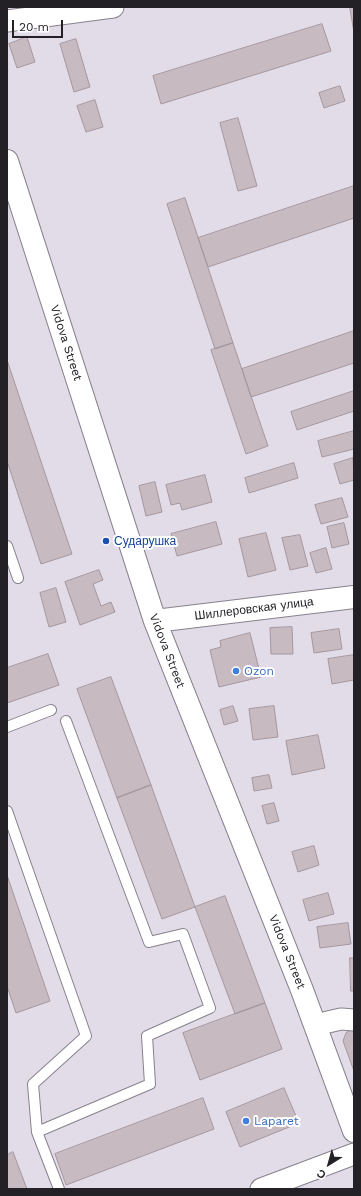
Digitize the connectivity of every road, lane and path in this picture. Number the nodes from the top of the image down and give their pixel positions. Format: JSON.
{"nodes":[{"id":1,"x":113,"y":7,"type":"edge"},
{"id":2,"x":7,"y":21,"type":"edge"},
{"id":3,"x":7,"y":161,"type":"edge"},
{"id":4,"x":11,"y":188,"type":"edge"},
{"id":5,"x":7,"y":546,"type":"edge"},
{"id":6,"x":18,"y":578,"type":"dead end"},
{"id":7,"x":354,"y":597,"type":"edge"},
{"id":8,"x":155,"y":621,"type":"junction"},
{"id":9,"x":51,"y":710,"type":"dead end"},
{"id":10,"x":66,"y":721,"type":"dead end"},
{"id":11,"x":7,"y":727,"type":"edge"},
{"id":12,"x":7,"y":812,"type":"edge"},
{"id":13,"x":354,"y":1020,"type":"edge"},
{"id":14,"x":315,"y":1025,"type":"junction"},
{"id":15,"x":354,"y":1131,"type":"edge"},
{"id":16,"x":37,"y":1132,"type":"junction"},
{"id":17,"x":354,"y":1154,"type":"edge"},
{"id":18,"x":59,"y":1189,"type":"edge"},
{"id":19,"x":261,"y":1189,"type":"edge"}],
"edges":[{"from":1,"to":2,"type":"street"},
{"from":3,"to":4,"type":"street","name":"Vidova Street"},
{"from":4,"to":8,"type":"street","name":"Vidova Street"},
{"from":5,"to":6,"type":"lane"},
{"from":7,"to":8,"type":"street","name":"Шиллеровская улица"},
{"from":8,"to":14,"type":"street","name":"Vidova Street"},
{"from":9,"to":11,"type":"lane"},
{"from":10,"to":16,"type":"lane"},
{"from":12,"to":16,"type":"lane"},
{"from":13,"to":14,"type":"street"},
{"from":14,"to":15,"type":"street","name":"Vidova Street"},
{"from":16,"to":18,"type":"lane"},
{"from":17,"to":19,"type":"street"}]}
